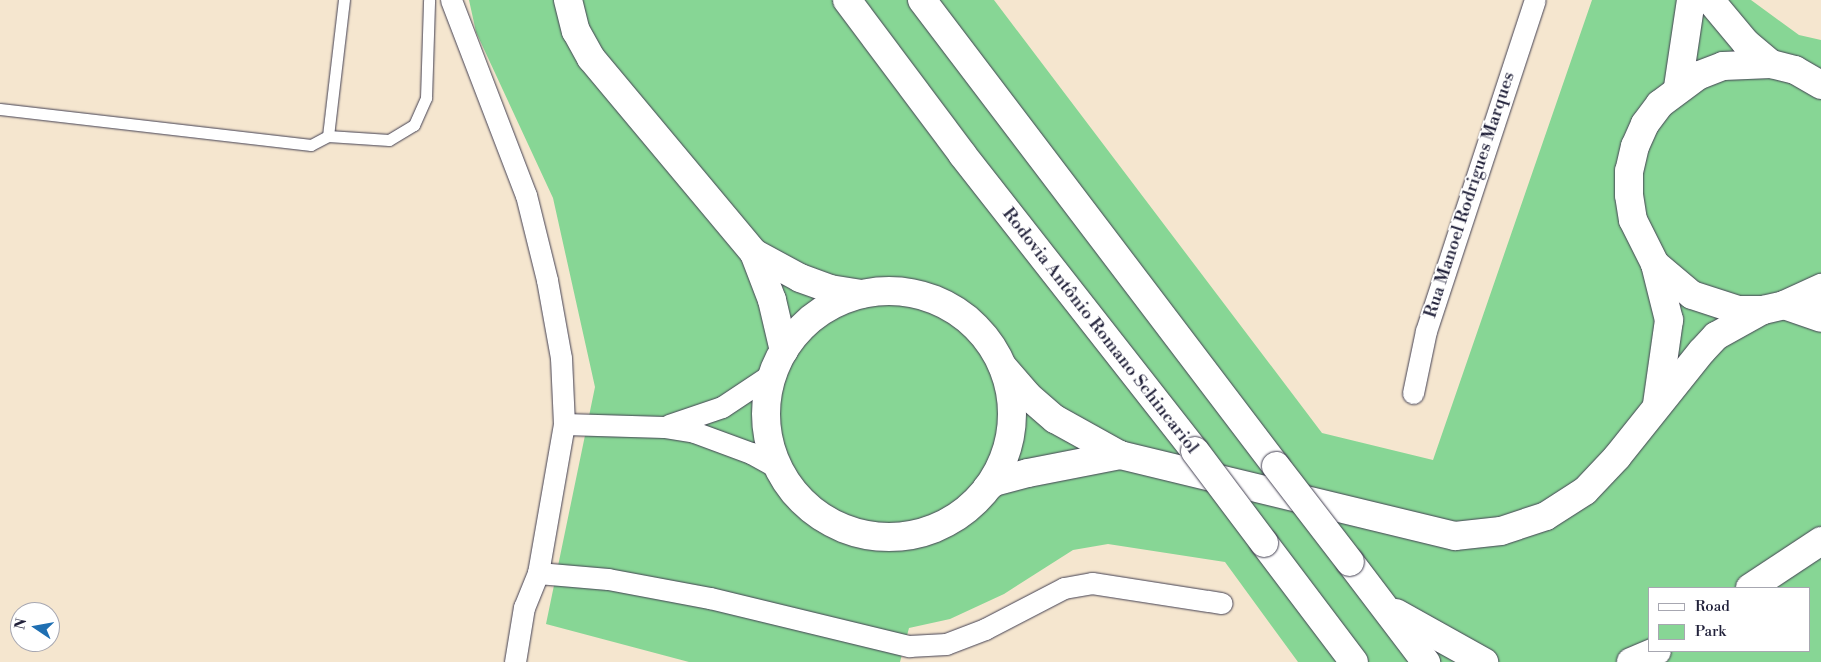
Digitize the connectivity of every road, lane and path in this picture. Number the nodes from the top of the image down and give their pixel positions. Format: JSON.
{"nodes":[{"id":1,"x":344,"y":0,"type":"edge"},
{"id":2,"x":429,"y":0,"type":"edge"},
{"id":3,"x":451,"y":0,"type":"edge"},
{"id":4,"x":568,"y":0,"type":"edge"},
{"id":5,"x":827,"y":0,"type":"edge"},
{"id":6,"x":846,"y":0,"type":"edge"},
{"id":7,"x":922,"y":0,"type":"edge"},
{"id":8,"x":1535,"y":0,"type":"edge"},
{"id":9,"x":1691,"y":0,"type":"edge"},
{"id":10,"x":1710,"y":0,"type":"edge"},
{"id":11,"x":1771,"y":64,"type":"junction"},
{"id":12,"x":1821,"y":85,"type":"edge"},
{"id":13,"x":1678,"y":87,"type":"junction"},
{"id":14,"x":0,"y":109,"type":"edge"},
{"id":15,"x":328,"y":136,"type":"junction"},
{"id":16,"x":962,"y":154,"type":"junction"},
{"id":17,"x":754,"y":253,"type":"junction"},
{"id":18,"x":1655,"y":264,"type":"junction"},
{"id":19,"x":1821,"y":288,"type":"edge"},
{"id":20,"x":862,"y":294,"type":"junction"},
{"id":21,"x":1774,"y":307,"type":"junction"},
{"id":22,"x":1821,"y":318,"type":"edge"},
{"id":23,"x":778,"y":362,"type":"junction"},
{"id":24,"x":1002,"y":367,"type":"junction"},
{"id":25,"x":1413,"y":393,"type":"dead end"},
{"id":26,"x":1657,"y":404,"type":"junction"},
{"id":27,"x":564,"y":424,"type":"junction"},
{"id":28,"x":664,"y":427,"type":"junction"},
{"id":29,"x":1120,"y":455,"type":"junction"},
{"id":30,"x":778,"y":468,"type":"junction"},
{"id":31,"x":987,"y":488,"type":"junction"},
{"id":32,"x":1821,"y":540,"type":"edge"},
{"id":33,"x":538,"y":573,"type":"junction"},
{"id":34,"x":1751,"y":587,"type":"edge"},
{"id":35,"x":1221,"y":603,"type":"dead end"},
{"id":36,"x":1384,"y":606,"type":"junction"},
{"id":37,"x":1655,"y":652,"type":"edge"},
{"id":38,"x":515,"y":662,"type":"edge"},
{"id":39,"x":1354,"y":662,"type":"edge"},
{"id":40,"x":1426,"y":662,"type":"edge"},
{"id":41,"x":1484,"y":662,"type":"edge"},
{"id":42,"x":1631,"y":662,"type":"edge"}],
"edges":[{"from":1,"to":15,"type":"lane"},
{"from":2,"to":15,"type":"lane"},
{"from":3,"to":27,"type":"street"},
{"from":4,"to":17,"type":"main road"},
{"from":5,"to":16,"type":"main road"},
{"from":6,"to":16,"type":"main road","name":"Rodovia Antônio Romano Schincariol"},
{"from":7,"to":36,"type":"main road","bridge":true},
{"from":8,"to":25,"type":"street","name":"Rua Manoel Rodrigues Marques"},
{"from":9,"to":13,"type":"main road"},
{"from":10,"to":11,"type":"main road"},
{"from":11,"to":12,"type":"main road"},
{"from":11,"to":13,"type":"main road"},
{"from":13,"to":18,"type":"main road"},
{"from":14,"to":15,"type":"lane"},
{"from":16,"to":39,"type":"main road","name":"Rodovia Antônio Romano Schincariol","bridge":true},
{"from":17,"to":20,"type":"main road"},
{"from":17,"to":23,"type":"main road"},
{"from":18,"to":21,"type":"main road"},
{"from":18,"to":26,"type":"main road"},
{"from":19,"to":21,"type":"main road"},
{"from":20,"to":23,"type":"main road"},
{"from":20,"to":24,"type":"main road"},
{"from":21,"to":22,"type":"main road"},
{"from":21,"to":26,"type":"main road"},
{"from":23,"to":28,"type":"street"},
{"from":23,"to":30,"type":"main road"},
{"from":24,"to":29,"type":"main road"},
{"from":24,"to":31,"type":"main road"},
{"from":26,"to":29,"type":"main road"},
{"from":27,"to":28,"type":"street"},
{"from":27,"to":33,"type":"street"},
{"from":28,"to":30,"type":"street"},
{"from":29,"to":31,"type":"main road"},
{"from":30,"to":31,"type":"main road"},
{"from":32,"to":34,"type":"main road"},
{"from":33,"to":35,"type":"street"},
{"from":33,"to":38,"type":"street"},
{"from":36,"to":40,"type":"main road"},
{"from":36,"to":41,"type":"main road"},
{"from":37,"to":42,"type":"main road"}]}
